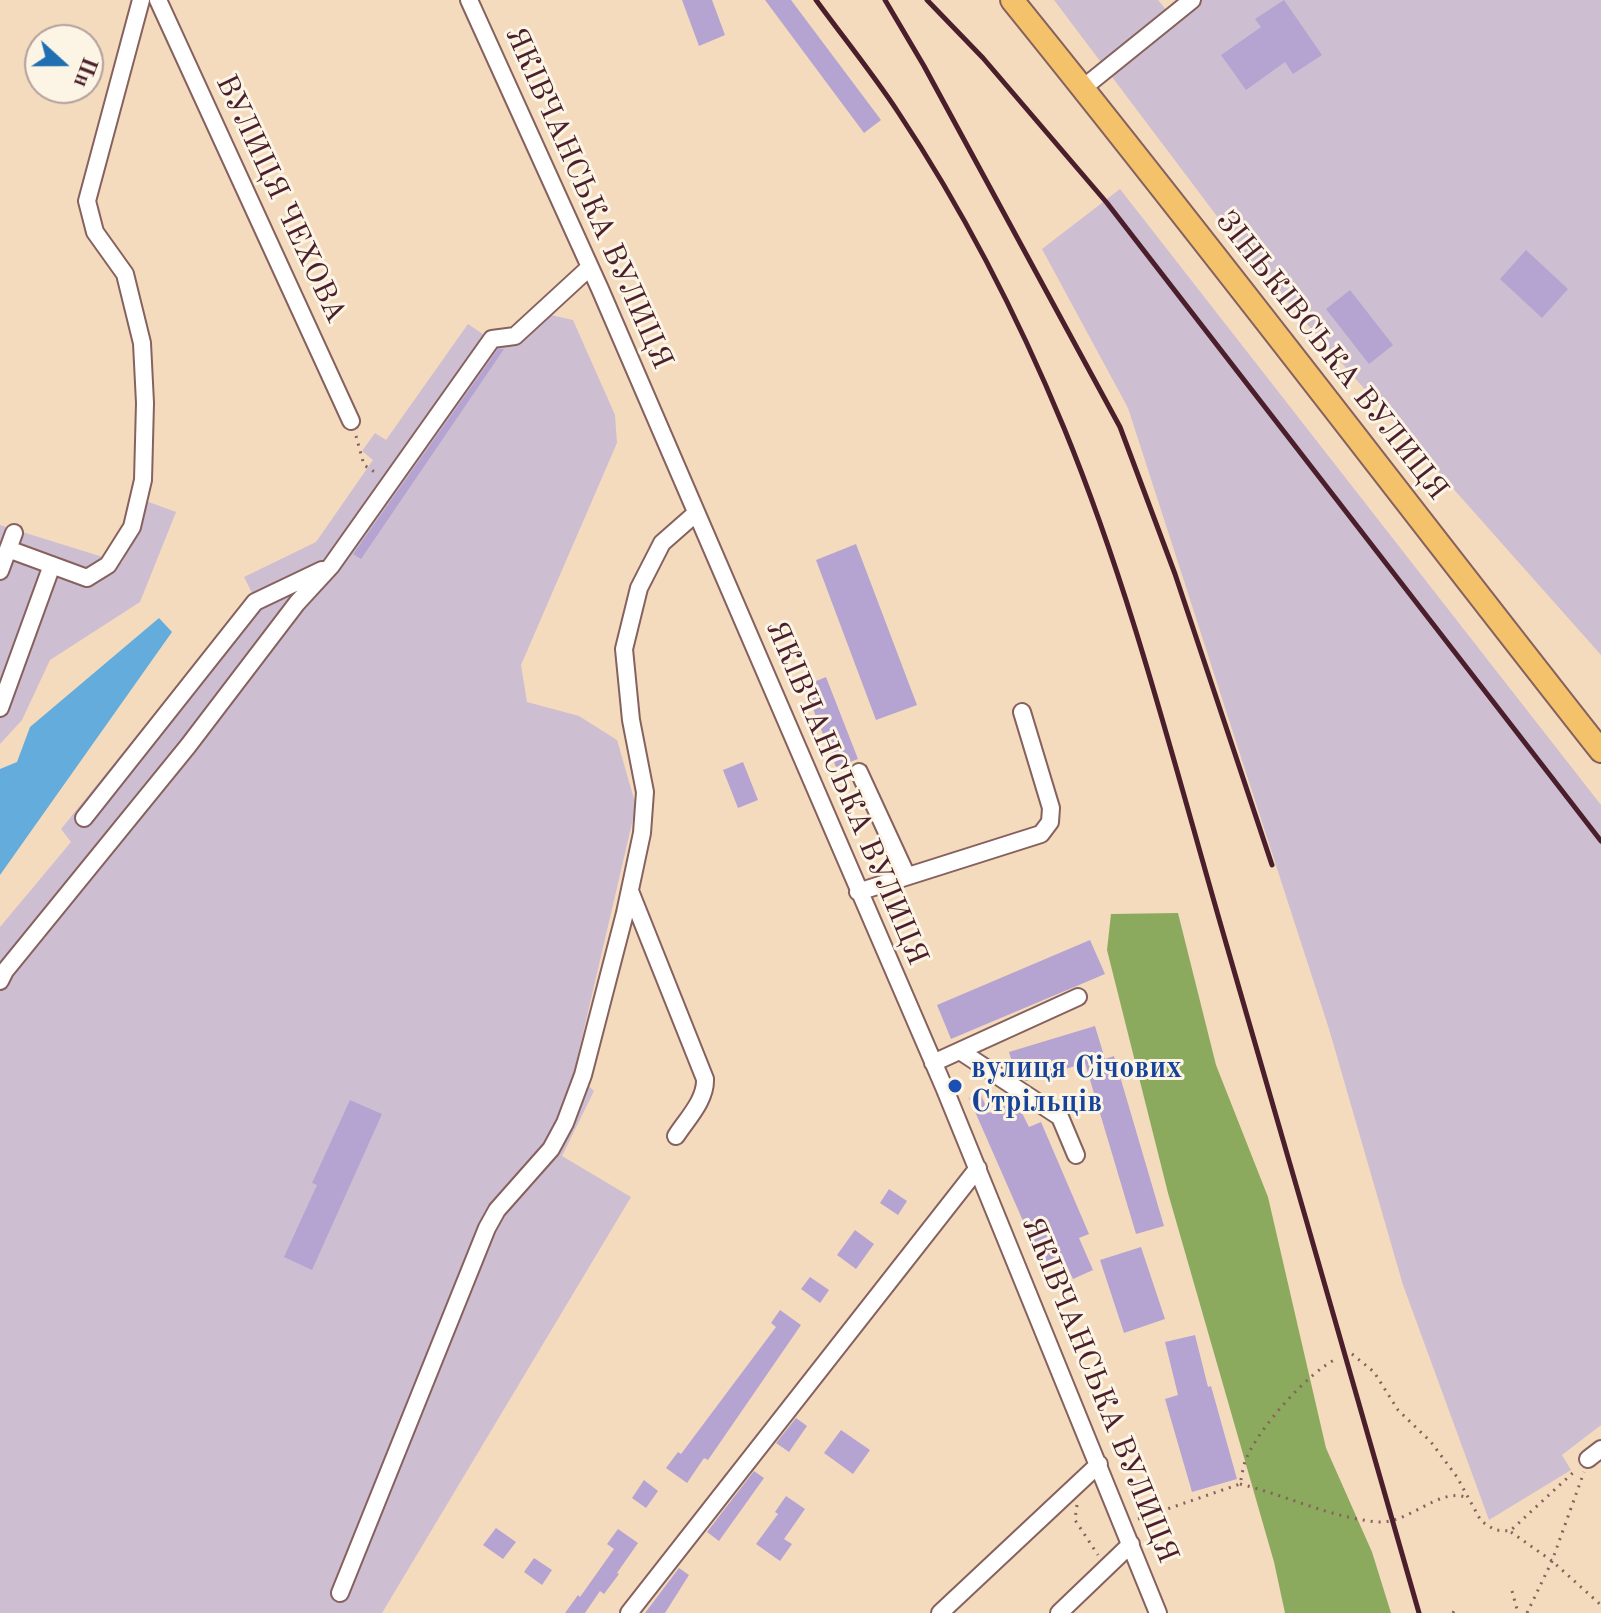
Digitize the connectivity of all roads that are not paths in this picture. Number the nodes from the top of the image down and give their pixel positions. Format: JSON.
{"nodes":[{"id":1,"x":141,"y":0,"type":"edge"},
{"id":2,"x":158,"y":0,"type":"edge"},
{"id":3,"x":469,"y":0,"type":"edge"},
{"id":4,"x":1012,"y":0,"type":"edge"},
{"id":5,"x":1192,"y":0,"type":"edge"},
{"id":6,"x":1083,"y":88,"type":"junction"},
{"id":7,"x":590,"y":267,"type":"junction"},
{"id":8,"x":351,"y":421,"type":"road end"},
{"id":9,"x":695,"y":514,"type":"junction"},
{"id":10,"x":52,"y":565,"type":"junction"},
{"id":11,"x":331,"y":566,"type":"junction"},
{"id":12,"x":0,"y":571,"type":"edge"},
{"id":13,"x":0,"y":708,"type":"edge"},
{"id":14,"x":1022,"y":712,"type":"dead end"},
{"id":15,"x":1600,"y":746,"type":"edge"},
{"id":16,"x":859,"y":772,"type":"dead end"},
{"id":17,"x":84,"y":818,"type":"dead end"},
{"id":18,"x":907,"y":876,"type":"junction"},
{"id":19,"x":630,"y":891,"type":"junction"},
{"id":20,"x":858,"y":892,"type":"junction"},
{"id":21,"x":0,"y":981,"type":"edge"},
{"id":22,"x":1078,"y":997,"type":"dead end"},
{"id":23,"x":960,"y":1051,"type":"junction"},
{"id":24,"x":933,"y":1063,"type":"junction"},
{"id":25,"x":676,"y":1136,"type":"dead end"},
{"id":26,"x":1076,"y":1155,"type":"dead end"},
{"id":27,"x":978,"y":1168,"type":"junction"},
{"id":28,"x":1099,"y":1464,"type":"junction"},
{"id":29,"x":1131,"y":1544,"type":"junction"},
{"id":30,"x":340,"y":1593,"type":"dead end"},
{"id":31,"x":629,"y":1613,"type":"edge"},
{"id":32,"x":940,"y":1613,"type":"edge"},
{"id":33,"x":1059,"y":1613,"type":"edge"},
{"id":34,"x":1158,"y":1613,"type":"edge"}],
"edges":[{"from":1,"to":10,"type":"street"},
{"from":2,"to":8,"type":"street","name":"ВУЛИЦЯ ЧЕХОВА"},
{"from":3,"to":7,"type":"street","name":"ЯКІВЧАНСЬКА ВУЛИЦЯ"},
{"from":4,"to":6,"type":"main road","name":"ЗІНЬКІВСЬКА ВУЛИЦЯ"},
{"from":5,"to":6,"type":"street"},
{"from":6,"to":15,"type":"main road","name":"ЗІНЬКІВСЬКА ВУЛИЦЯ"},
{"from":7,"to":9,"type":"street","name":"ЯКІВЧАНСЬКА ВУЛИЦЯ"},
{"from":7,"to":11,"type":"street"},
{"from":9,"to":19,"type":"street"},
{"from":9,"to":20,"type":"street","name":"ЯКІВЧАНСЬКА ВУЛИЦЯ"},
{"from":10,"to":12,"type":"street"},
{"from":10,"to":13,"type":"street"},
{"from":11,"to":17,"type":"street"},
{"from":11,"to":21,"type":"street"},
{"from":14,"to":18,"type":"street"},
{"from":16,"to":18,"type":"street"},
{"from":18,"to":20,"type":"street"},
{"from":19,"to":25,"type":"street"},
{"from":19,"to":30,"type":"street"},
{"from":20,"to":24,"type":"street","name":"ЯКІВЧАНСЬКА ВУЛИЦЯ"},
{"from":22,"to":23,"type":"street"},
{"from":23,"to":24,"type":"street"},
{"from":23,"to":26,"type":"street"},
{"from":24,"to":27,"type":"street","name":"ЯКІВЧАНСЬКА ВУЛИЦЯ"},
{"from":27,"to":28,"type":"street","name":"ЯКІВЧАНСЬКА ВУЛИЦЯ"},
{"from":27,"to":31,"type":"street"},
{"from":28,"to":29,"type":"street","name":"ЯКІВЧАНСЬКА ВУЛИЦЯ"},
{"from":28,"to":32,"type":"street"},
{"from":29,"to":33,"type":"street"},
{"from":29,"to":34,"type":"street","name":"ЯКІВЧАНСЬКА ВУЛИЦЯ"}]}
